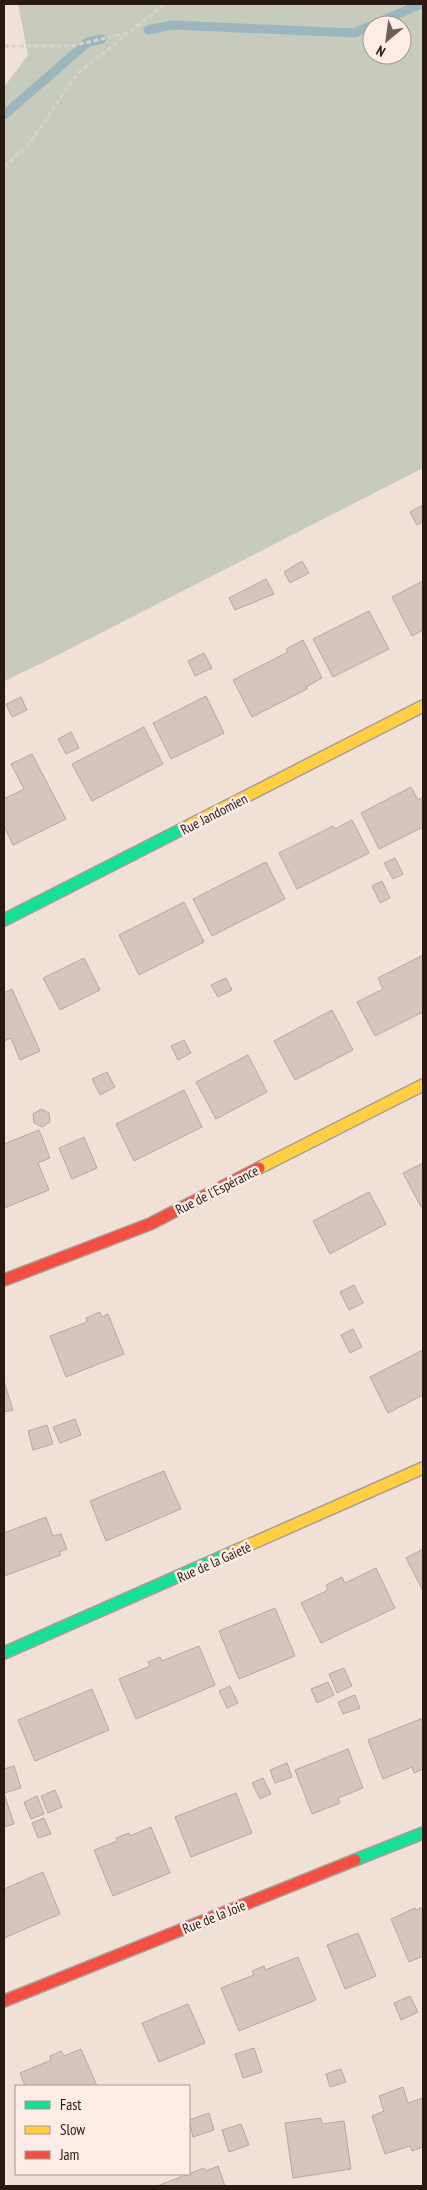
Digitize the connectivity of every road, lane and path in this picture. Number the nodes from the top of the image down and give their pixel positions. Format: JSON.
{"nodes":[{"id":1,"x":165,"y":4,"type":"edge"},
{"id":2,"x":127,"y":33,"type":"junction"},
{"id":3,"x":4,"y":46,"type":"edge"},
{"id":4,"x":4,"y":167,"type":"edge"},
{"id":5,"x":423,"y":706,"type":"edge"},
{"id":6,"x":4,"y":920,"type":"edge"},
{"id":7,"x":423,"y":1085,"type":"edge"},
{"id":8,"x":4,"y":1280,"type":"edge"},
{"id":9,"x":423,"y":1468,"type":"edge"},
{"id":10,"x":4,"y":1653,"type":"edge"},
{"id":11,"x":423,"y":1833,"type":"edge"},
{"id":12,"x":4,"y":2001,"type":"edge"}],
"edges":[{"from":1,"to":2,"type":"path"},
{"from":2,"to":3,"type":"path"},
{"from":2,"to":4,"type":"path"},
{"from":5,"to":6,"type":"street","name":"Rue Jandomien"},
{"from":7,"to":8,"type":"street","name":"Rue de l'Espérance"},
{"from":9,"to":10,"type":"street","name":"Rue de la Gaieté"},
{"from":11,"to":12,"type":"street","name":"Rue de la Joie"}]}
